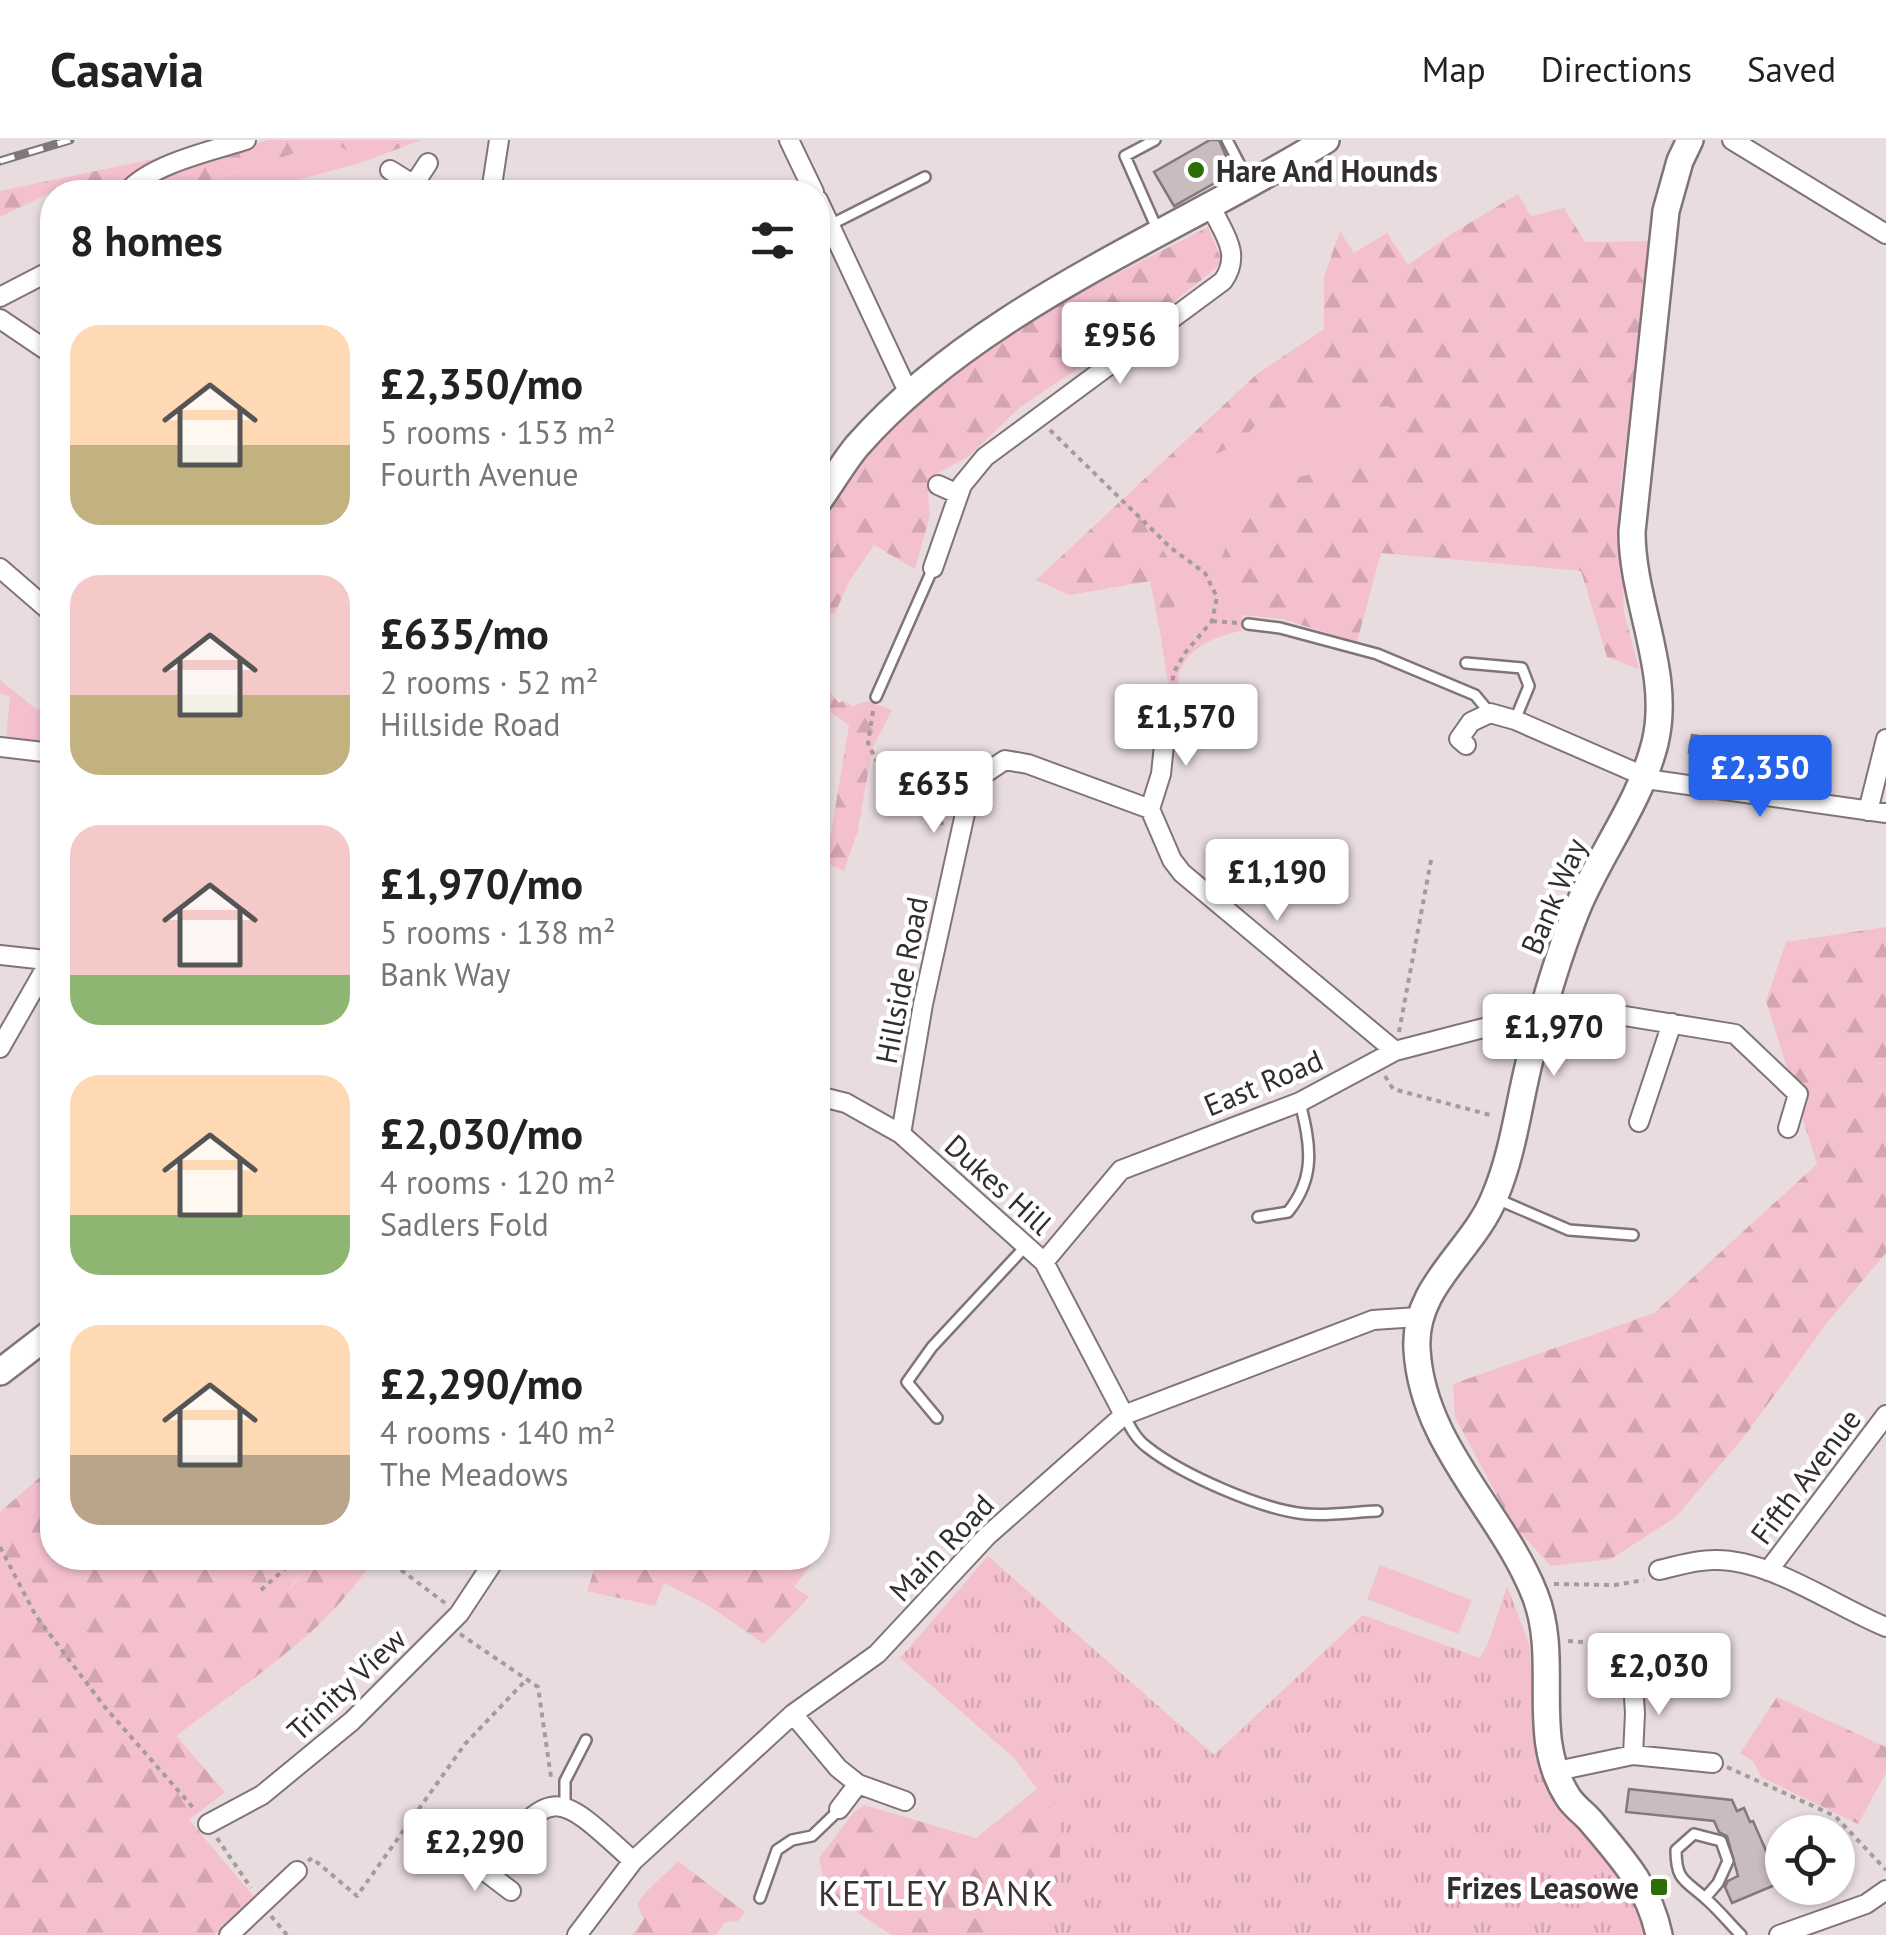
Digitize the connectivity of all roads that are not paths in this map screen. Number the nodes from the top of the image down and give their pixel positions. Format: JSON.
{"nodes":[{"id":1,"x":246,"y":140,"type":"edge"},
{"id":2,"x":498,"y":140,"type":"edge"},
{"id":3,"x":789,"y":140,"type":"edge"},
{"id":4,"x":1155,"y":140,"type":"edge"},
{"id":5,"x":1227,"y":140,"type":"edge"},
{"id":6,"x":1326,"y":140,"type":"edge"},
{"id":7,"x":1732,"y":140,"type":"edge"},
{"id":8,"x":1684,"y":147,"type":"edge"},
{"id":9,"x":428,"y":162,"type":"dead end"},
{"id":10,"x":390,"y":170,"type":"dead end"},
{"id":11,"x":925,"y":178,"type":"dead end"},
{"id":12,"x":142,"y":180,"type":"edge"},
{"id":13,"x":402,"y":180,"type":"edge"},
{"id":14,"x":417,"y":180,"type":"edge"},
{"id":15,"x":493,"y":180,"type":"edge"},
{"id":16,"x":808,"y":180,"type":"edge"},
{"id":17,"x":1251,"y":186,"type":"junction"},
{"id":18,"x":1211,"y":208,"type":"junction"},
{"id":19,"x":830,"y":231,"type":"edge"},
{"id":20,"x":1159,"y":234,"type":"junction"},
{"id":21,"x":1886,"y":234,"type":"edge"},
{"id":22,"x":830,"y":239,"type":"edge"},
{"id":23,"x":40,"y":276,"type":"edge"},
{"id":24,"x":0,"y":297,"type":"edge"},
{"id":25,"x":0,"y":319,"type":"edge"},
{"id":26,"x":40,"y":346,"type":"edge"},
{"id":27,"x":910,"y":396,"type":"junction"},
{"id":28,"x":830,"y":485,"type":"edge"},
{"id":29,"x":938,"y":486,"type":"dead end"},
{"id":30,"x":958,"y":494,"type":"junction"},
{"id":31,"x":0,"y":568,"type":"edge"},
{"id":32,"x":932,"y":568,"type":"joint"},
{"id":33,"x":40,"y":603,"type":"edge"},
{"id":34,"x":1248,"y":624,"type":"road end"},
{"id":35,"x":1466,"y":663,"type":"dead end"},
{"id":36,"x":876,"y":697,"type":"road end"},
{"id":37,"x":1490,"y":713,"type":"junction"},
{"id":38,"x":1167,"y":716,"type":"road end"},
{"id":39,"x":1515,"y":720,"type":"junction"},
{"id":40,"x":1886,"y":739,"type":"edge"},
{"id":41,"x":1466,"y":745,"type":"dead end"},
{"id":42,"x":0,"y":748,"type":"edge"},
{"id":43,"x":40,"y":752,"type":"edge"},
{"id":44,"x":1644,"y":778,"type":"junction"},
{"id":45,"x":1150,"y":809,"type":"junction"},
{"id":46,"x":1877,"y":812,"type":"edge"},
{"id":47,"x":0,"y":956,"type":"edge"},
{"id":48,"x":40,"y":959,"type":"edge"},
{"id":49,"x":40,"y":978,"type":"edge"},
{"id":50,"x":1543,"y":1012,"type":"junction"},
{"id":51,"x":1672,"y":1023,"type":"junction"},
{"id":52,"x":0,"y":1048,"type":"edge"},
{"id":53,"x":1395,"y":1051,"type":"junction"},
{"id":54,"x":830,"y":1099,"type":"edge"},
{"id":55,"x":1300,"y":1102,"type":"junction"},
{"id":56,"x":1639,"y":1122,"type":"dead end"},
{"id":57,"x":1788,"y":1128,"type":"dead end"},
{"id":58,"x":900,"y":1134,"type":"junction"},
{"id":59,"x":1494,"y":1198,"type":"junction"},
{"id":60,"x":1258,"y":1217,"type":"dead end"},
{"id":61,"x":1633,"y":1235,"type":"dead end"},
{"id":62,"x":1027,"y":1245,"type":"junction"},
{"id":63,"x":1044,"y":1262,"type":"junction"},
{"id":64,"x":1418,"y":1317,"type":"junction"},
{"id":65,"x":40,"y":1341,"type":"edge"},
{"id":66,"x":0,"y":1372,"type":"edge"},
{"id":67,"x":1886,"y":1414,"type":"edge"},
{"id":68,"x":1124,"y":1415,"type":"junction"},
{"id":69,"x":937,"y":1418,"type":"dead end"},
{"id":70,"x":1376,"y":1512,"type":"dead end"},
{"id":71,"x":488,"y":1570,"type":"edge"},
{"id":72,"x":1659,"y":1570,"type":"road end"},
{"id":73,"x":1768,"y":1571,"type":"junction"},
{"id":74,"x":1886,"y":1627,"type":"edge"},
{"id":75,"x":1632,"y":1682,"type":"road end"},
{"id":76,"x":794,"y":1714,"type":"junction"},
{"id":77,"x":586,"y":1740,"type":"dead end"},
{"id":78,"x":1633,"y":1755,"type":"junction"},
{"id":79,"x":1713,"y":1763,"type":"road end"},
{"id":80,"x":1557,"y":1770,"type":"junction"},
{"id":81,"x":858,"y":1784,"type":"junction"},
{"id":82,"x":905,"y":1801,"type":"dead end"},
{"id":83,"x":560,"y":1806,"type":"junction"},
{"id":84,"x":839,"y":1809,"type":"joint"},
{"id":85,"x":208,"y":1824,"type":"road end"},
{"id":86,"x":469,"y":1859,"type":"dead end"},
{"id":87,"x":632,"y":1861,"type":"junction"},
{"id":88,"x":297,"y":1871,"type":"road end"},
{"id":89,"x":485,"y":1872,"type":"junction"},
{"id":90,"x":1886,"y":1890,"type":"edge"},
{"id":91,"x":511,"y":1891,"type":"dead end"},
{"id":92,"x":760,"y":1898,"type":"dead end"},
{"id":93,"x":1706,"y":1898,"type":"junction"},
{"id":94,"x":228,"y":1935,"type":"edge"},
{"id":95,"x":578,"y":1935,"type":"edge"},
{"id":96,"x":1659,"y":1935,"type":"edge"},
{"id":97,"x":1740,"y":1935,"type":"edge"},
{"id":98,"x":1779,"y":1935,"type":"edge"}],
"edges":[{"from":1,"to":12,"type":"street"},
{"from":2,"to":15,"type":"street"},
{"from":3,"to":16,"type":"street"},
{"from":4,"to":20,"type":"lane"},
{"from":5,"to":17,"type":"lane"},
{"from":6,"to":17,"type":"street"},
{"from":7,"to":21,"type":"street"},
{"from":8,"to":44,"type":"street","name":"Bank Way"},
{"from":9,"to":14,"type":"street"},
{"from":10,"to":13,"type":"street"},
{"from":11,"to":19,"type":"lane"},
{"from":17,"to":18,"type":"street"},
{"from":18,"to":20,"type":"street"},
{"from":18,"to":30,"type":"street"},
{"from":20,"to":27,"type":"street"},
{"from":22,"to":27,"type":"street"},
{"from":23,"to":24,"type":"street"},
{"from":25,"to":26,"type":"street"},
{"from":27,"to":28,"type":"street"},
{"from":29,"to":30,"type":"street"},
{"from":30,"to":32,"type":"street"},
{"from":31,"to":33,"type":"street"},
{"from":32,"to":36,"type":"lane"},
{"from":34,"to":37,"type":"lane"},
{"from":35,"to":39,"type":"lane"},
{"from":37,"to":39,"type":"street"},
{"from":37,"to":41,"type":"street"},
{"from":38,"to":45,"type":"street"},
{"from":39,"to":44,"type":"street"},
{"from":40,"to":46,"type":"street"},
{"from":42,"to":43,"type":"street"},
{"from":44,"to":46,"type":"street"},
{"from":44,"to":50,"type":"street","name":"Bank Way"},
{"from":45,"to":53,"type":"street"},
{"from":45,"to":58,"type":"street","name":"Hillside Road"},
{"from":47,"to":48,"type":"street"},
{"from":49,"to":52,"type":"street"},
{"from":50,"to":51,"type":"street","name":"East Road"},
{"from":50,"to":53,"type":"street","name":"East Road"},
{"from":50,"to":59,"type":"street","name":"Bank Way"},
{"from":51,"to":56,"type":"street"},
{"from":51,"to":57,"type":"street","name":"East Road"},
{"from":53,"to":55,"type":"street","name":"East Road"},
{"from":54,"to":58,"type":"street","name":"Dukes Hill"},
{"from":55,"to":60,"type":"lane"},
{"from":55,"to":63,"type":"street","name":"East Road"},
{"from":58,"to":62,"type":"street","name":"Dukes Hill"},
{"from":59,"to":61,"type":"lane"},
{"from":59,"to":64,"type":"street","name":"Bank Way"},
{"from":62,"to":63,"type":"street","name":"Dukes Hill"},
{"from":62,"to":69,"type":"lane"},
{"from":63,"to":68,"type":"street","name":"Dukes Hill"},
{"from":64,"to":68,"type":"street","name":"Main Road"},
{"from":64,"to":80,"type":"street"},
{"from":65,"to":66,"type":"street"},
{"from":67,"to":73,"type":"street","name":"Fifth Avenue"},
{"from":68,"to":70,"type":"lane"},
{"from":68,"to":76,"type":"street","name":"Main Road"},
{"from":71,"to":85,"type":"street","name":"Trinity View"},
{"from":72,"to":73,"type":"street"},
{"from":73,"to":74,"type":"street"},
{"from":75,"to":78,"type":"street"},
{"from":76,"to":81,"type":"street"},
{"from":76,"to":87,"type":"street","name":"Main Road"},
{"from":77,"to":83,"type":"lane"},
{"from":78,"to":79,"type":"street"},
{"from":78,"to":80,"type":"street"},
{"from":80,"to":96,"type":"street"},
{"from":81,"to":82,"type":"street"},
{"from":81,"to":84,"type":"street"},
{"from":83,"to":87,"type":"street"},
{"from":83,"to":89,"type":"street"},
{"from":84,"to":92,"type":"lane"},
{"from":86,"to":89,"type":"street"},
{"from":87,"to":95,"type":"street","name":"Main Road"},
{"from":88,"to":94,"type":"street"},
{"from":89,"to":91,"type":"street"},
{"from":90,"to":98,"type":"street"},
{"from":93,"to":93,"type":"lane"},
{"from":93,"to":97,"type":"lane"}]}
